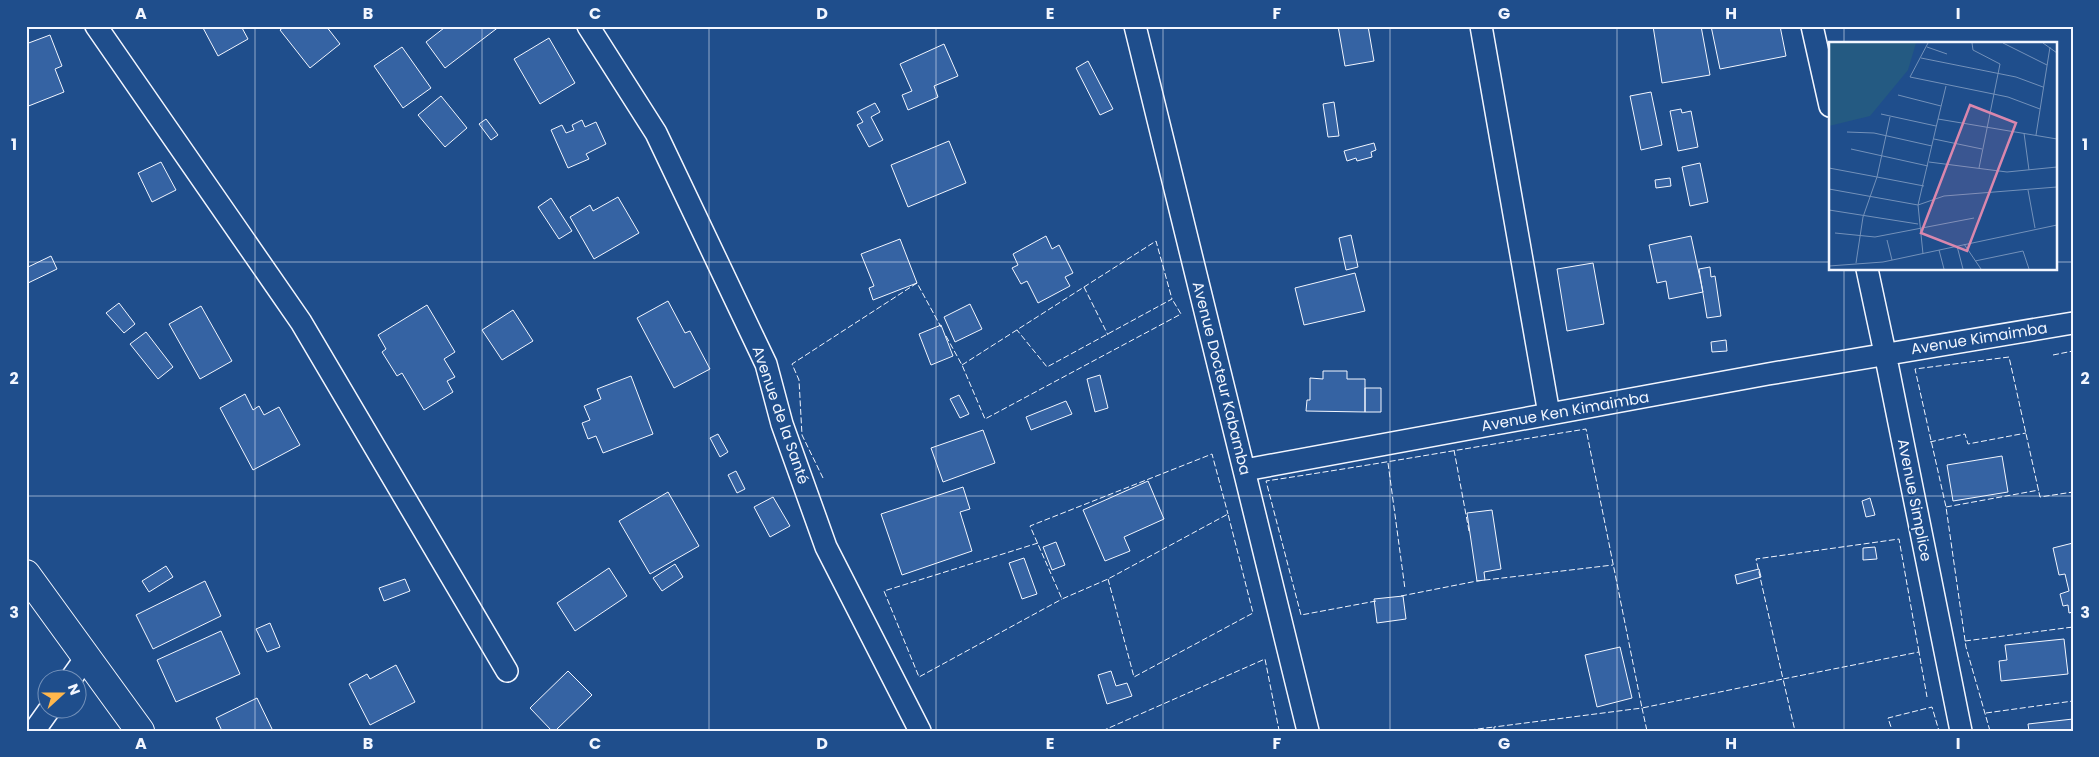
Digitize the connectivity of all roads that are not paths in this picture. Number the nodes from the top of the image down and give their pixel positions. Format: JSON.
{"nodes":[{"id":1,"x":96,"y":26,"type":"edge"},
{"id":2,"x":588,"y":26,"type":"edge"},
{"id":3,"x":1135,"y":26,"type":"edge"},
{"id":4,"x":1481,"y":26,"type":"edge"},
{"id":5,"x":1812,"y":26,"type":"edge"},
{"id":6,"x":1829,"y":102,"type":"edge"},
{"id":7,"x":1867,"y":270,"type":"edge"},
{"id":8,"x":2073,"y":324,"type":"edge"},
{"id":9,"x":1886,"y":353,"type":"junction"},
{"id":10,"x":1548,"y":414,"type":"junction"},
{"id":11,"x":1245,"y":470,"type":"junction"},
{"id":12,"x":26,"y":574,"type":"edge"},
{"id":13,"x":87,"y":656,"type":"junction"},
{"id":14,"x":77,"y":670,"type":"edge"},
{"id":15,"x":508,"y":671,"type":"dead end"},
{"id":16,"x":42,"y":720,"type":"edge"},
{"id":17,"x":34,"y":731,"type":"edge"},
{"id":18,"x":140,"y":731,"type":"edge"},
{"id":19,"x":920,"y":731,"type":"edge"},
{"id":20,"x":1308,"y":731,"type":"edge"},
{"id":21,"x":1961,"y":731,"type":"edge"}],
"edges":[{"from":1,"to":15,"type":"street"},
{"from":2,"to":19,"type":"street","name":"Avenue de la Santé"},
{"from":3,"to":11,"type":"street","name":"Avenue Docteur Kabamba"},
{"from":4,"to":10,"type":"street"},
{"from":5,"to":6,"type":"street"},
{"from":7,"to":9,"type":"street","name":"Avenue Simplice"},
{"from":8,"to":9,"type":"street","name":"Avenue Kimaimba"},
{"from":9,"to":10,"type":"street","name":"Avenue Ken Kimaimba"},
{"from":9,"to":21,"type":"street","name":"Avenue Simplice"},
{"from":10,"to":11,"type":"street","name":"Avenue Ken Kimaimba"},
{"from":11,"to":20,"type":"street","name":"Avenue Docteur Kabamba"},
{"from":12,"to":13,"type":"main road"},
{"from":13,"to":14,"type":"street"},
{"from":13,"to":18,"type":"main road"},
{"from":16,"to":17,"type":"street"}]}
